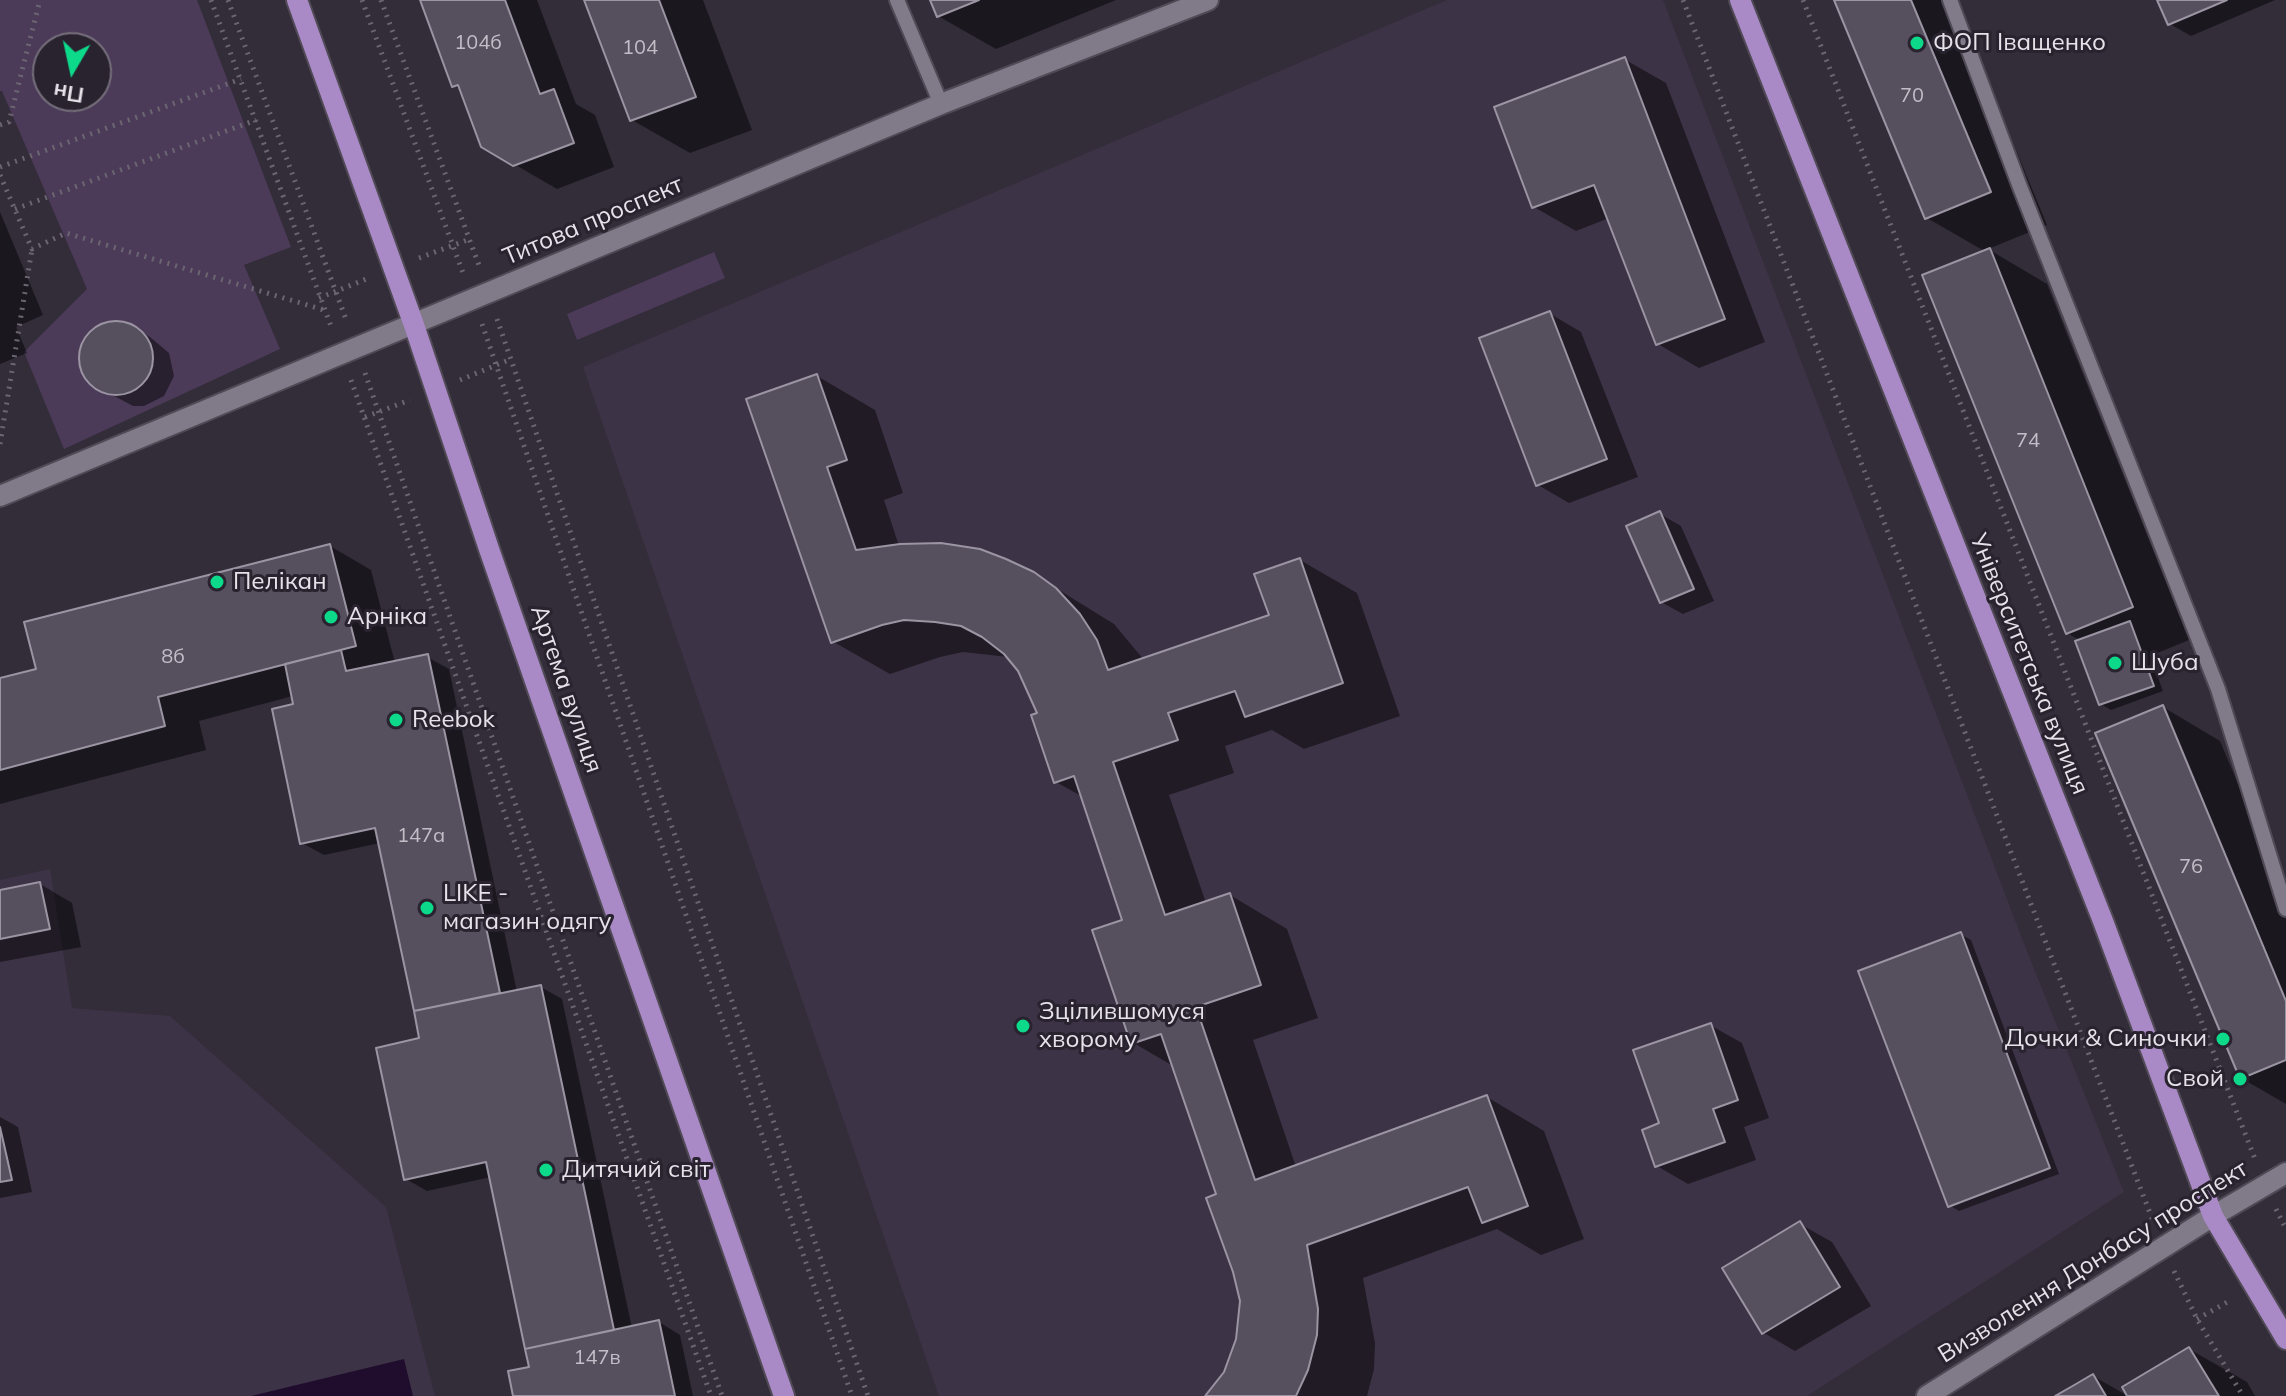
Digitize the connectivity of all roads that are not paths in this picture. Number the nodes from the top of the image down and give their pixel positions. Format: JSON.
{"nodes":[{"id":1,"x":297,"y":0,"type":"edge"},
{"id":2,"x":897,"y":0,"type":"edge"},
{"id":3,"x":1208,"y":0,"type":"edge"},
{"id":4,"x":1740,"y":0,"type":"edge"},
{"id":5,"x":1950,"y":0,"type":"edge"},
{"id":6,"x":941,"y":104,"type":"junction"},
{"id":7,"x":414,"y":325,"type":"junction"},
{"id":8,"x":0,"y":496,"type":"edge"},
{"id":9,"x":2281,"y":872,"type":"edge"},
{"id":10,"x":2286,"y":909,"type":"edge"},
{"id":11,"x":2286,"y":1173,"type":"edge"},
{"id":12,"x":2213,"y":1216,"type":"junction"},
{"id":13,"x":2286,"y":1339,"type":"edge"},
{"id":14,"x":784,"y":1396,"type":"edge"},
{"id":15,"x":1927,"y":1396,"type":"edge"}],
"edges":[{"from":1,"to":7,"type":"main road","name":"Артема вулиця"},
{"from":2,"to":6,"type":"lane"},
{"from":3,"to":6,"type":"street","name":"Титова проспект"},
{"from":4,"to":12,"type":"main road","name":"Університетська вулиця"},
{"from":5,"to":9,"type":"lane"},
{"from":6,"to":7,"type":"street","name":"Титова проспект"},
{"from":7,"to":8,"type":"street","name":"Титова проспект"},
{"from":7,"to":14,"type":"main road","name":"Артема вулиця"},
{"from":9,"to":10,"type":"lane"},
{"from":11,"to":12,"type":"street","name":"Визволення Донбасу проспект"},
{"from":12,"to":13,"type":"main road","name":"Університетська вулиця"},
{"from":12,"to":15,"type":"street","name":"Визволення Донбасу проспект"}]}
